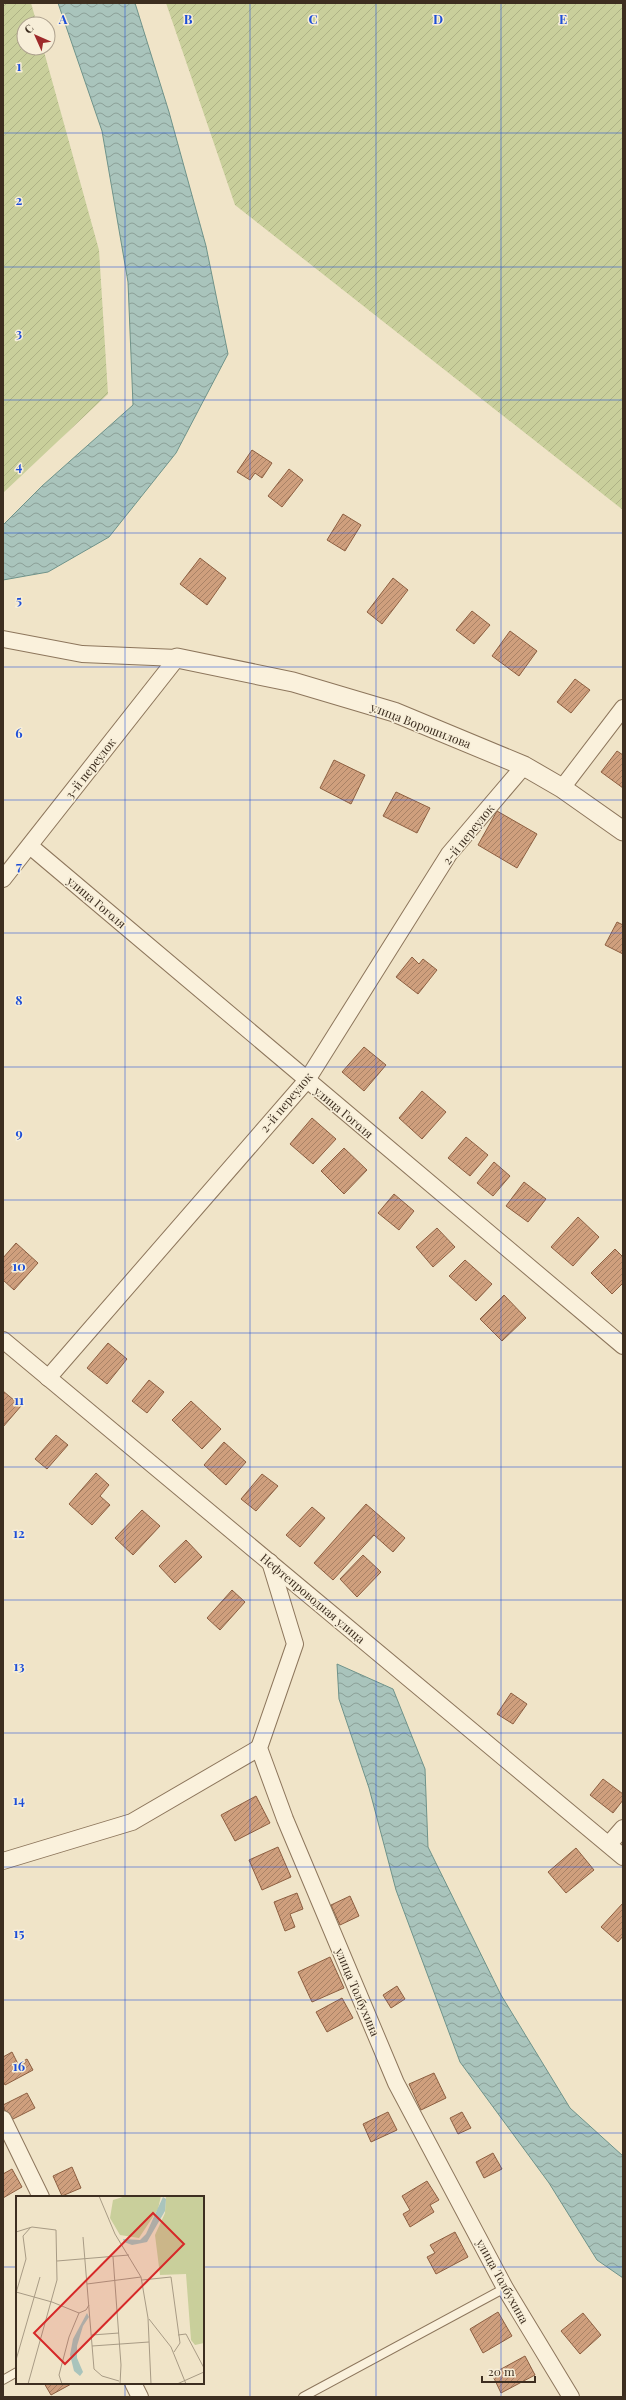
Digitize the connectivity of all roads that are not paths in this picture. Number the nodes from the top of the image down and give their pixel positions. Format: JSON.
{"nodes":[{"id":1,"x":3,"y":639,"type":"edge"},
{"id":2,"x":177,"y":658,"type":"junction"},
{"id":3,"x":623,"y":708,"type":"edge"},
{"id":4,"x":524,"y":766,"type":"junction"},
{"id":5,"x":562,"y":788,"type":"junction"},
{"id":6,"x":623,"y":830,"type":"edge"},
{"id":7,"x":30,"y":846,"type":"junction"},
{"id":8,"x":3,"y":879,"type":"edge"},
{"id":9,"x":307,"y":1080,"type":"junction"},
{"id":10,"x":3,"y":1340,"type":"edge"},
{"id":11,"x":623,"y":1346,"type":"edge"},
{"id":12,"x":48,"y":1378,"type":"junction"},
{"id":13,"x":270,"y":1562,"type":"junction"},
{"id":14,"x":259,"y":1748,"type":"junction"},
{"id":15,"x":623,"y":1828,"type":"edge"},
{"id":16,"x":609,"y":1844,"type":"junction"},
{"id":17,"x":623,"y":1857,"type":"edge"},
{"id":18,"x":3,"y":1861,"type":"edge"},
{"id":19,"x":3,"y":2119,"type":"edge"},
{"id":20,"x":41,"y":2196,"type":"edge"},
{"id":21,"x":505,"y":2288,"type":"junction"},
{"id":22,"x":16,"y":2373,"type":"edge"},
{"id":23,"x":3,"y":2380,"type":"edge"},
{"id":24,"x":134,"y":2384,"type":"edge"},
{"id":25,"x":140,"y":2397,"type":"edge"},
{"id":26,"x":303,"y":2397,"type":"edge"},
{"id":27,"x":571,"y":2397,"type":"edge"}],
"edges":[{"from":1,"to":2,"type":"street"},
{"from":2,"to":4,"type":"street","name":"улица Ворошилова"},
{"from":2,"to":7,"type":"street","name":"3-й переулок"},
{"from":3,"to":5,"type":"street"},
{"from":4,"to":5,"type":"street","name":"улица Ворошилова"},
{"from":4,"to":9,"type":"street","name":"2-й переулок"},
{"from":5,"to":6,"type":"street","name":"улица Ворошилова"},
{"from":7,"to":8,"type":"street","name":"3-й переулок"},
{"from":7,"to":9,"type":"street","name":"улица Гоголя"},
{"from":9,"to":11,"type":"street","name":"улица Гоголя"},
{"from":9,"to":12,"type":"street","name":"2-й переулок"},
{"from":10,"to":12,"type":"street","name":"Нефтепроводная улица"},
{"from":12,"to":13,"type":"street","name":"Нефтепроводная улица"},
{"from":13,"to":14,"type":"street"},
{"from":13,"to":16,"type":"street","name":"Нефтепроводная улица"},
{"from":14,"to":18,"type":"street"},
{"from":14,"to":21,"type":"street","name":"улица Толбухина"},
{"from":15,"to":16,"type":"street"},
{"from":16,"to":17,"type":"street","name":"Нефтепроводная улица"},
{"from":19,"to":20,"type":"street"},
{"from":21,"to":26,"type":"lane"},
{"from":21,"to":27,"type":"street","name":"улица Толбухина"},
{"from":22,"to":23,"type":"lane"},
{"from":24,"to":25,"type":"street"}]}
